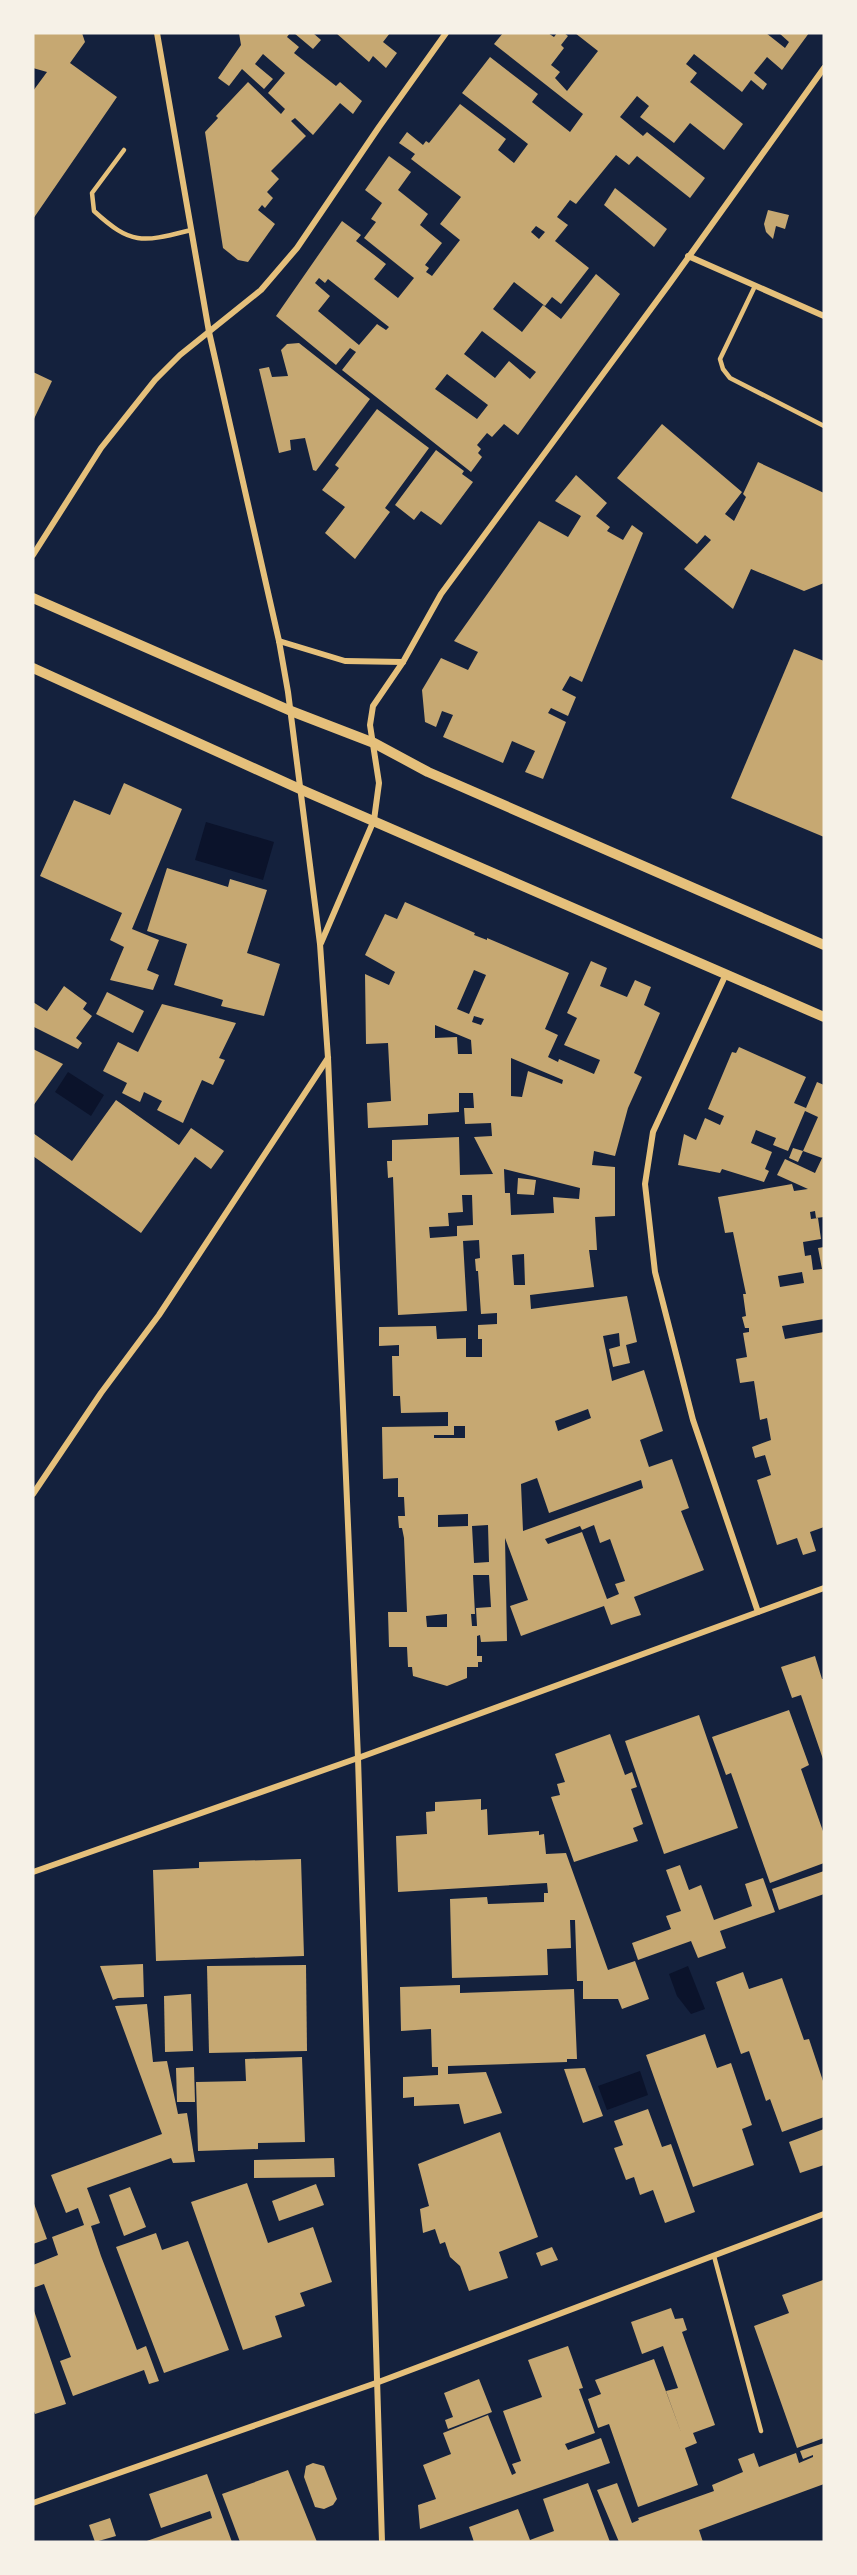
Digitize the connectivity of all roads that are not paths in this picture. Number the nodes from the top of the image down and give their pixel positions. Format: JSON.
{"nodes":[{"id":1,"x":157,"y":33,"type":"edge"},
{"id":2,"x":446,"y":33,"type":"edge"},
{"id":3,"x":824,"y":68,"type":"edge"},
{"id":4,"x":124,"y":150,"type":"dead end"},
{"id":5,"x":191,"y":230,"type":"junction"},
{"id":6,"x":688,"y":256,"type":"junction"},
{"id":7,"x":755,"y":286,"type":"junction"},
{"id":8,"x":824,"y":316,"type":"edge"},
{"id":9,"x":209,"y":332,"type":"junction"},
{"id":10,"x":824,"y":426,"type":"edge"},
{"id":11,"x":33,"y":555,"type":"edge"},
{"id":12,"x":33,"y":598,"type":"edge"},
{"id":13,"x":279,"y":641,"type":"junction"},
{"id":14,"x":403,"y":662,"type":"junction"},
{"id":15,"x":33,"y":668,"type":"edge"},
{"id":16,"x":291,"y":711,"type":"junction"},
{"id":17,"x":374,"y":743,"type":"junction"},
{"id":18,"x":302,"y":790,"type":"junction"},
{"id":19,"x":374,"y":820,"type":"junction"},
{"id":20,"x":320,"y":944,"type":"junction"},
{"id":21,"x":824,"y":945,"type":"edge"},
{"id":22,"x":726,"y":974,"type":"junction"},
{"id":23,"x":824,"y":1017,"type":"edge"},
{"id":24,"x":328,"y":1058,"type":"junction"},
{"id":25,"x":33,"y":1494,"type":"edge"},
{"id":26,"x":824,"y":1588,"type":"edge"},
{"id":27,"x":758,"y":1612,"type":"junction"},
{"id":28,"x":358,"y":1758,"type":"junction"},
{"id":29,"x":33,"y":1872,"type":"edge"},
{"id":30,"x":824,"y":2214,"type":"edge"},
{"id":31,"x":714,"y":2256,"type":"junction"},
{"id":32,"x":376,"y":2383,"type":"junction"},
{"id":33,"x":761,"y":2431,"type":"dead end"},
{"id":34,"x":33,"y":2503,"type":"edge"},
{"id":35,"x":382,"y":2542,"type":"edge"}],
"edges":[{"from":1,"to":5,"type":"street"},
{"from":2,"to":9,"type":"street"},
{"from":3,"to":6,"type":"street"},
{"from":4,"to":5,"type":"lane"},
{"from":5,"to":9,"type":"street"},
{"from":6,"to":7,"type":"street"},
{"from":6,"to":14,"type":"street"},
{"from":7,"to":8,"type":"street"},
{"from":7,"to":10,"type":"lane"},
{"from":9,"to":11,"type":"street"},
{"from":9,"to":13,"type":"street"},
{"from":12,"to":16,"type":"street"},
{"from":13,"to":14,"type":"street"},
{"from":13,"to":16,"type":"street"},
{"from":14,"to":17,"type":"street"},
{"from":15,"to":18,"type":"street"},
{"from":16,"to":17,"type":"street"},
{"from":16,"to":18,"type":"street"},
{"from":17,"to":19,"type":"street"},
{"from":17,"to":21,"type":"street"},
{"from":18,"to":19,"type":"street"},
{"from":18,"to":20,"type":"street"},
{"from":19,"to":20,"type":"street"},
{"from":19,"to":22,"type":"street"},
{"from":20,"to":24,"type":"street"},
{"from":22,"to":23,"type":"street"},
{"from":22,"to":27,"type":"street"},
{"from":24,"to":25,"type":"street"},
{"from":24,"to":28,"type":"street"},
{"from":26,"to":27,"type":"street"},
{"from":27,"to":28,"type":"street"},
{"from":28,"to":29,"type":"street"},
{"from":28,"to":32,"type":"street"},
{"from":30,"to":31,"type":"street"},
{"from":31,"to":32,"type":"street"},
{"from":31,"to":33,"type":"lane"},
{"from":32,"to":34,"type":"street"},
{"from":32,"to":35,"type":"street"}]}
